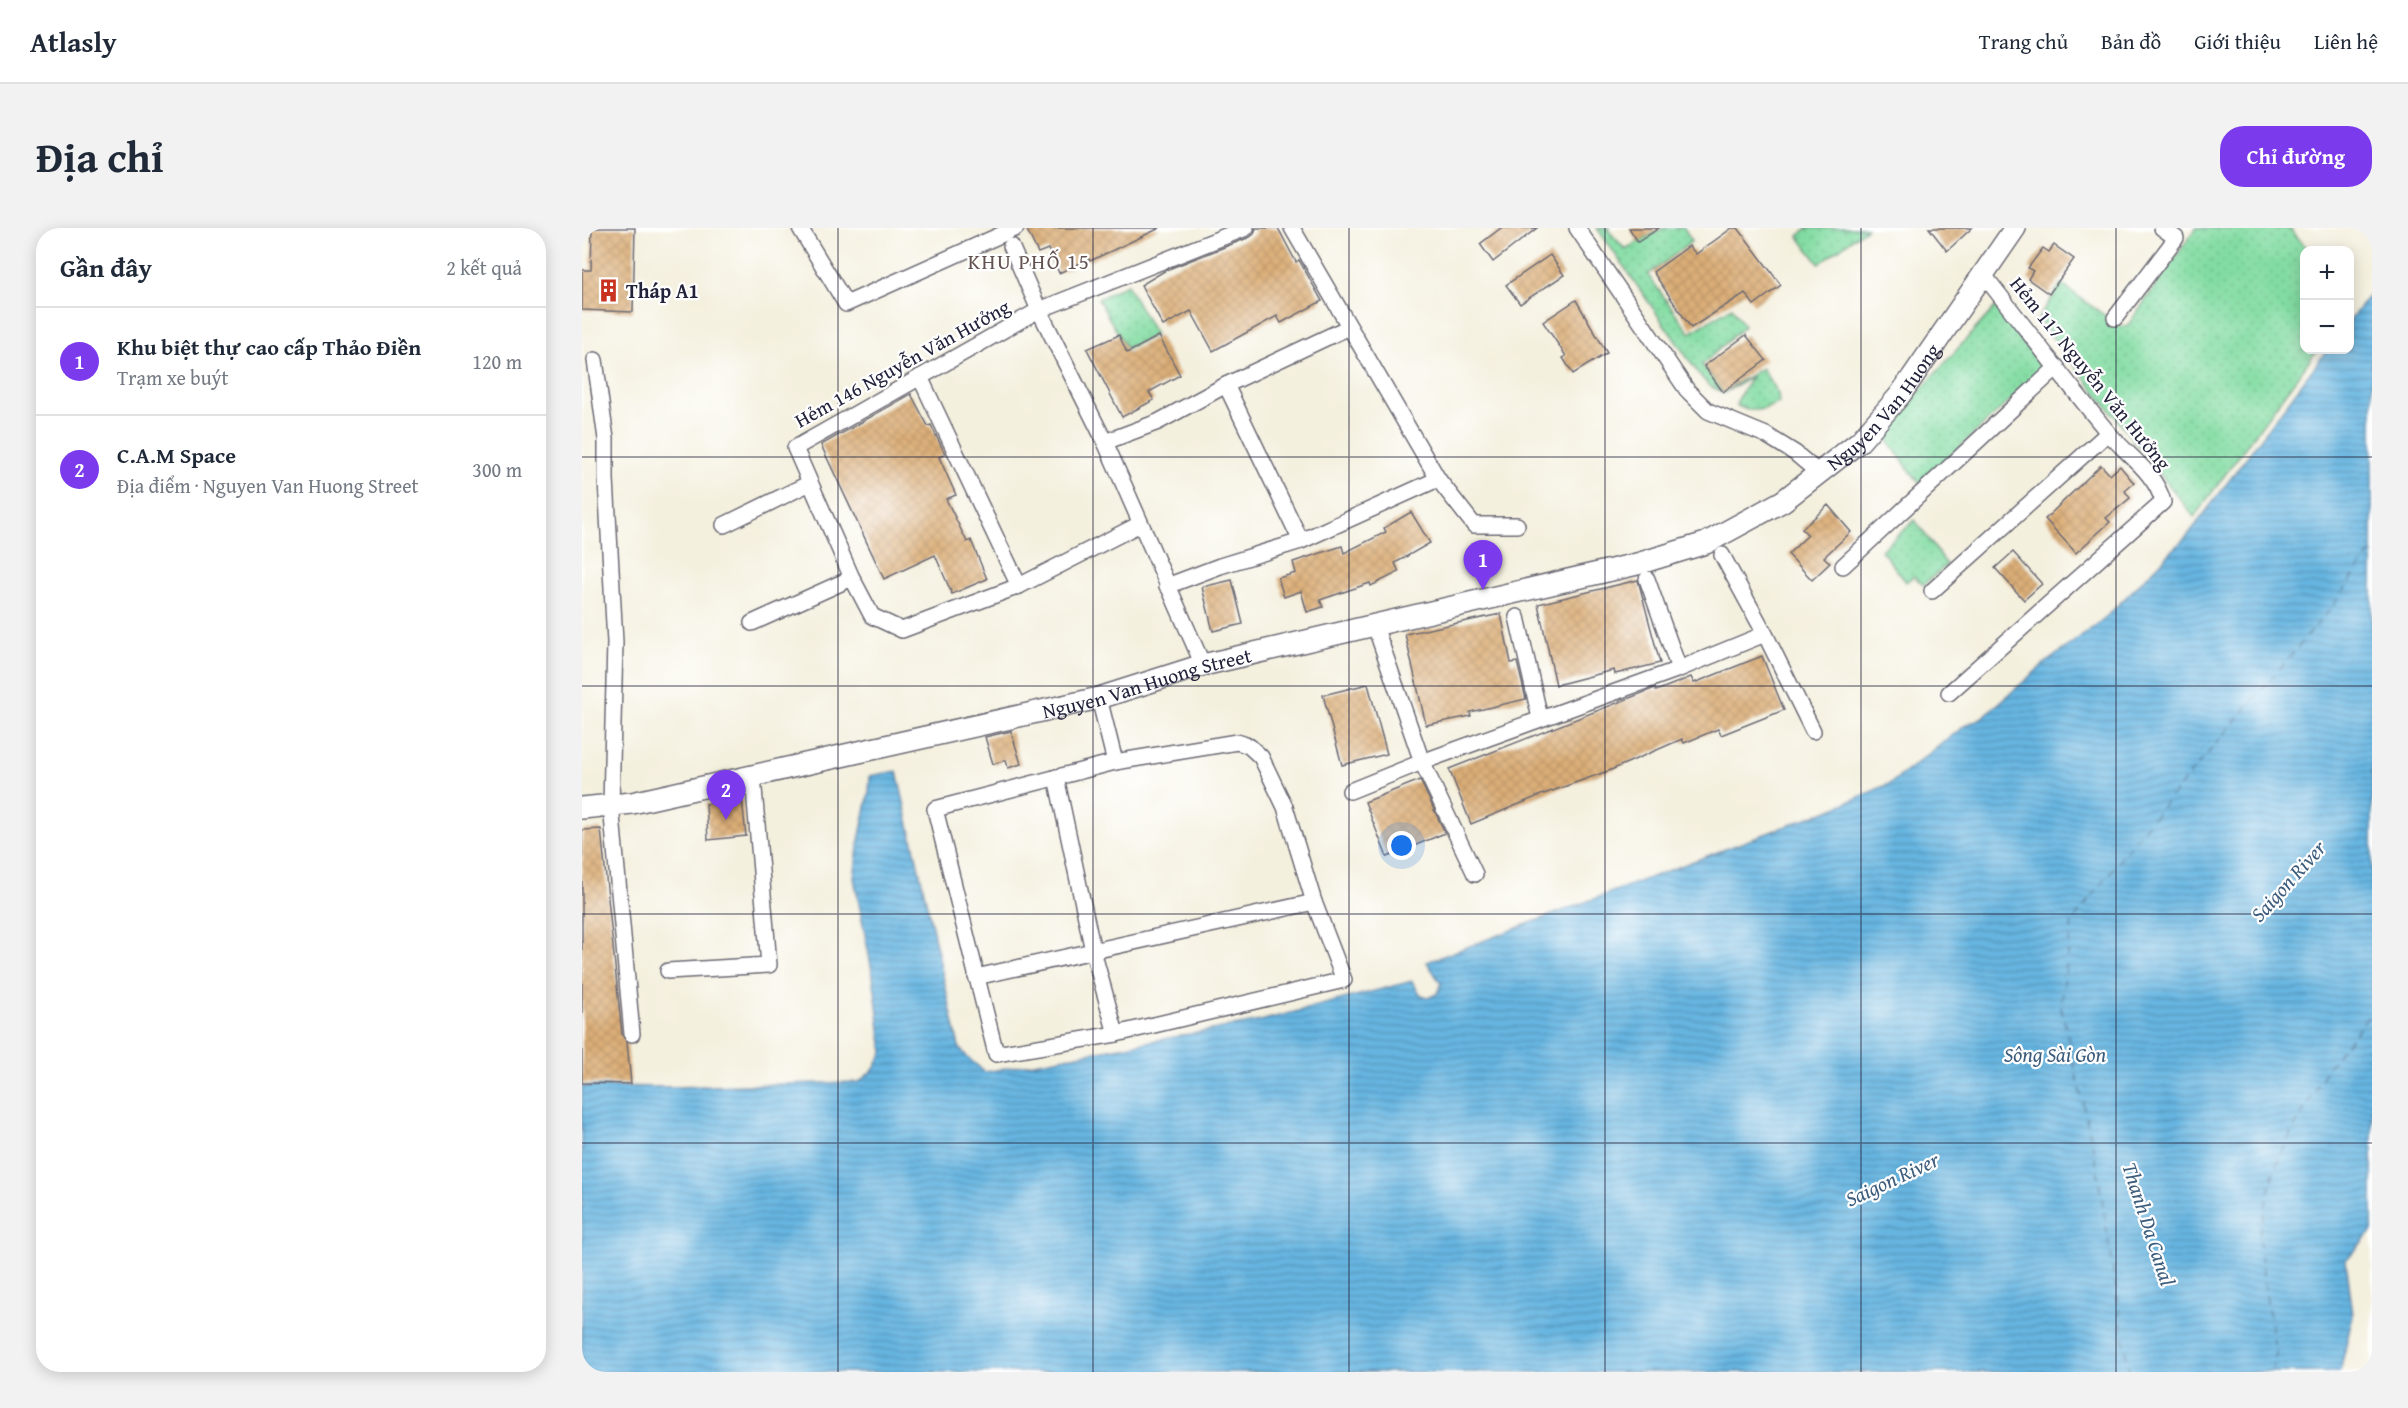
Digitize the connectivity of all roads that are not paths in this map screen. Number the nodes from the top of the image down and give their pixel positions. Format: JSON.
{"nodes":[{"id":1,"x":800,"y":228,"type":"edge"},
{"id":2,"x":1246,"y":228,"type":"edge"},
{"id":3,"x":1293,"y":228,"type":"edge"},
{"id":4,"x":1577,"y":228,"type":"edge"},
{"id":5,"x":2015,"y":228,"type":"edge"},
{"id":6,"x":2162,"y":228,"type":"edge"},
{"id":7,"x":1009,"y":234,"type":"edge"},
{"id":8,"x":1983,"y":274,"type":"junction"},
{"id":9,"x":1039,"y":310,"type":"junction"},
{"id":10,"x":2115,"y":318,"type":"dead end"},
{"id":11,"x":1349,"y":327,"type":"junction"},
{"id":12,"x":595,"y":360,"type":"dead end"},
{"id":13,"x":2057,"y":368,"type":"junction"},
{"id":14,"x":920,"y":377,"type":"junction"},
{"id":15,"x":1226,"y":385,"type":"junction"},
{"id":16,"x":2108,"y":433,"type":"junction"},
{"id":17,"x":1105,"y":442,"type":"junction"},
{"id":18,"x":1820,"y":474,"type":"junction"},
{"id":19,"x":1438,"y":479,"type":"junction"},
{"id":20,"x":810,"y":483,"type":"junction"},
{"id":21,"x":1140,"y":524,"type":"junction"},
{"id":22,"x":724,"y":525,"type":"dead end"},
{"id":23,"x":1517,"y":525,"type":"dead end"},
{"id":24,"x":1301,"y":540,"type":"junction"},
{"id":25,"x":1715,"y":548,"type":"junction"},
{"id":26,"x":1843,"y":566,"type":"dead end"},
{"id":27,"x":852,"y":578,"type":"junction"},
{"id":28,"x":1647,"y":579,"type":"dead end"},
{"id":29,"x":1019,"y":586,"type":"junction"},
{"id":30,"x":1167,"y":586,"type":"junction"},
{"id":31,"x":1932,"y":591,"type":"dead end"},
{"id":32,"x":1517,"y":617,"type":"dead end"},
{"id":33,"x":752,"y":623,"type":"dead end"},
{"id":34,"x":1375,"y":626,"type":"junction"},
{"id":35,"x":1765,"y":634,"type":"junction"},
{"id":36,"x":1203,"y":665,"type":"junction"},
{"id":37,"x":1679,"y":669,"type":"junction"},
{"id":38,"x":1949,"y":693,"type":"dead end"},
{"id":39,"x":1099,"y":698,"type":"junction"},
{"id":40,"x":1540,"y":718,"type":"junction"},
{"id":41,"x":1813,"y":731,"type":"dead end"},
{"id":42,"x":1115,"y":762,"type":"junction"},
{"id":43,"x":1422,"y":762,"type":"junction"},
{"id":44,"x":753,"y":777,"type":"junction"},
{"id":45,"x":1056,"y":777,"type":"junction"},
{"id":46,"x":1350,"y":791,"type":"dead end"},
{"id":47,"x":611,"y":805,"type":"junction"},
{"id":48,"x":582,"y":808,"type":"edge"},
{"id":49,"x":1475,"y":874,"type":"dead end"},
{"id":50,"x":1314,"y":902,"type":"junction"},
{"id":51,"x":1094,"y":951,"type":"junction"},
{"id":52,"x":668,"y":971,"type":"dead end"},
{"id":53,"x":976,"y":977,"type":"junction"},
{"id":54,"x":632,"y":1034,"type":"dead end"},
{"id":55,"x":1116,"y":1034,"type":"junction"}],
"edges":[{"from":1,"to":7,"type":"street"},
{"from":2,"to":9,"type":"street","name":"Hẻm 146 Nguyễn Văn Hưởng"},
{"from":3,"to":11,"type":"street"},
{"from":4,"to":18,"type":"street"},
{"from":5,"to":8,"type":"main road","name":"Nguyen Van Huong"},
{"from":6,"to":10,"type":"street"},
{"from":7,"to":9,"type":"street","name":"Hẻm 146 Nguyễn Văn Hưởng"},
{"from":8,"to":13,"type":"street","name":"Hẻm 117 Nguyễn Văn Hưởng"},
{"from":8,"to":18,"type":"main road","name":"Nguyen Van Huong"},
{"from":9,"to":14,"type":"street","name":"Hẻm 146 Nguyễn Văn Hưởng"},
{"from":9,"to":17,"type":"street","name":"Hẻm 146 Nguyễn Văn Hưởng"},
{"from":11,"to":15,"type":"street"},
{"from":11,"to":19,"type":"street"},
{"from":12,"to":47,"type":"street"},
{"from":13,"to":16,"type":"street","name":"Hẻm 117 Nguyễn Văn Hưởng"},
{"from":13,"to":26,"type":"street"},
{"from":14,"to":20,"type":"street","name":"Hẻm 146 Nguyễn Văn Hưởng"},
{"from":14,"to":29,"type":"street"},
{"from":15,"to":17,"type":"street"},
{"from":15,"to":24,"type":"street"},
{"from":16,"to":31,"type":"street"},
{"from":16,"to":38,"type":"street","name":"Hẻm 117 Nguyễn Văn Hưởng"},
{"from":17,"to":21,"type":"street","name":"Hẻm 146 Nguyễn Văn Hưởng"},
{"from":18,"to":25,"type":"main road","name":"Nguyen Van Huong"},
{"from":19,"to":23,"type":"street"},
{"from":19,"to":24,"type":"street"},
{"from":20,"to":22,"type":"street"},
{"from":20,"to":27,"type":"street","name":"Hẻm 146 Nguyễn Văn Hưởng"},
{"from":21,"to":29,"type":"street","name":"Hẻm 146 Nguyễn Văn Hưởng"},
{"from":21,"to":30,"type":"street","name":"Hẻm 146 Nguyễn Văn Hưởng"},
{"from":24,"to":30,"type":"street"},
{"from":25,"to":34,"type":"main road","name":"Nguyen Van Huong Street"},
{"from":25,"to":35,"type":"street"},
{"from":27,"to":29,"type":"street","name":"Hẻm 146 Nguyễn Văn Hưởng"},
{"from":27,"to":33,"type":"street"},
{"from":28,"to":37,"type":"street"},
{"from":30,"to":36,"type":"street","name":"Hẻm 146 Nguyễn Văn Hưởng"},
{"from":32,"to":40,"type":"street"},
{"from":34,"to":36,"type":"main road","name":"Nguyen Van Huong Street"},
{"from":34,"to":43,"type":"street"},
{"from":35,"to":37,"type":"street"},
{"from":35,"to":41,"type":"street"},
{"from":36,"to":39,"type":"main road","name":"Nguyen Van Huong Street"},
{"from":37,"to":40,"type":"street"},
{"from":39,"to":42,"type":"street"},
{"from":39,"to":44,"type":"main road","name":"Nguyen Van Huong Street"},
{"from":40,"to":43,"type":"street"},
{"from":42,"to":45,"type":"street"},
{"from":42,"to":50,"type":"street"},
{"from":43,"to":46,"type":"street"},
{"from":43,"to":49,"type":"street"},
{"from":44,"to":47,"type":"main road","name":"Nguyen Van Huong Street"},
{"from":44,"to":52,"type":"street"},
{"from":45,"to":51,"type":"street"},
{"from":45,"to":53,"type":"street"},
{"from":47,"to":48,"type":"main road","name":"Nguyen Van Huong Street"},
{"from":47,"to":54,"type":"street"},
{"from":50,"to":51,"type":"street"},
{"from":50,"to":55,"type":"street"},
{"from":51,"to":53,"type":"street"},
{"from":51,"to":55,"type":"street"},
{"from":53,"to":55,"type":"street"}]}
